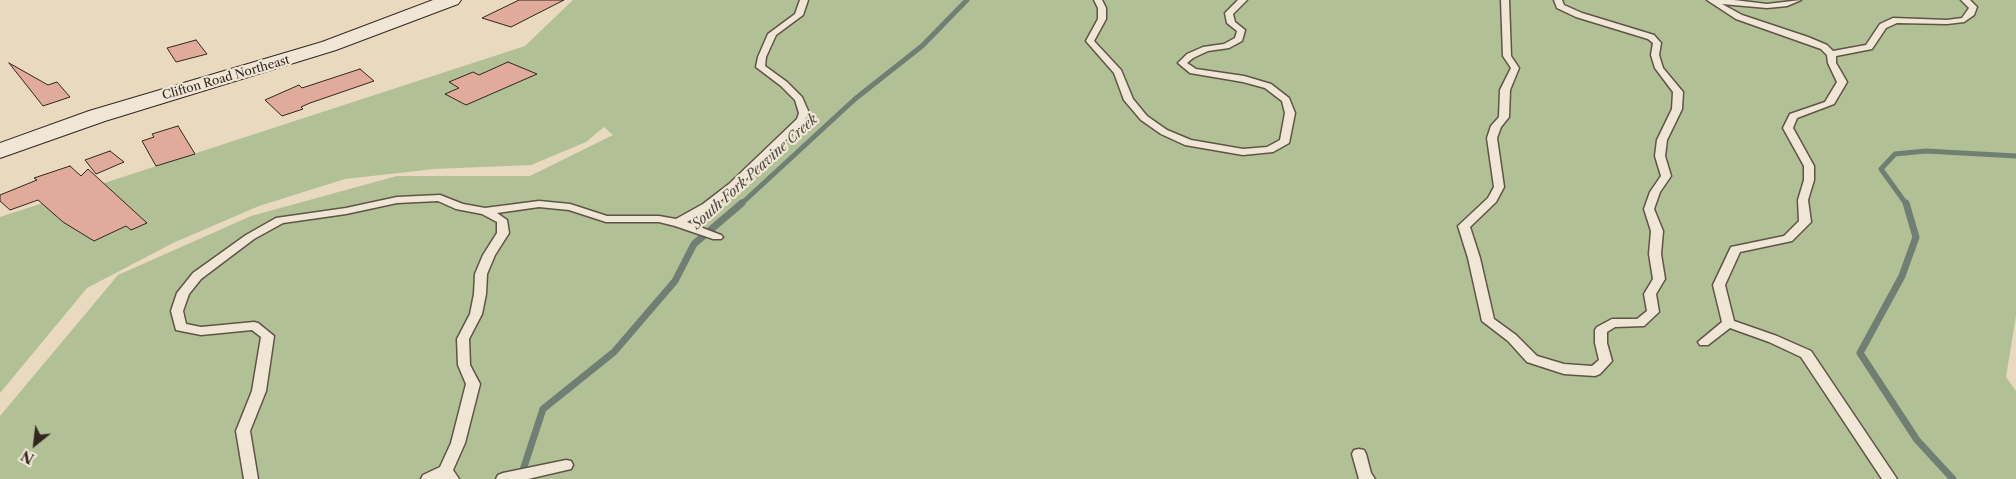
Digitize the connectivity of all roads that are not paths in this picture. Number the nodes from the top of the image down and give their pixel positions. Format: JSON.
{"nodes":[{"id":1,"x":451,"y":0,"type":"edge"},
{"id":2,"x":804,"y":0,"type":"edge"},
{"id":3,"x":1098,"y":0,"type":"edge"},
{"id":4,"x":1243,"y":0,"type":"edge"},
{"id":5,"x":1505,"y":0,"type":"edge"},
{"id":6,"x":1558,"y":0,"type":"edge"},
{"id":7,"x":1711,"y":0,"type":"edge"},
{"id":8,"x":1797,"y":0,"type":"edge"},
{"id":9,"x":1965,"y":0,"type":"edge"},
{"id":10,"x":1831,"y":54,"type":"junction"},
{"id":11,"x":0,"y":151,"type":"edge"},
{"id":12,"x":485,"y":211,"type":"junction"},
{"id":13,"x":678,"y":223,"type":"junction"},
{"id":14,"x":693,"y":228,"type":"joint"},
{"id":15,"x":717,"y":237,"type":"dead end"},
{"id":16,"x":1728,"y":323,"type":"junction"},
{"id":17,"x":1704,"y":342,"type":"dead end"},
{"id":18,"x":1359,"y":454,"type":"dead end"},
{"id":19,"x":566,"y":465,"type":"dead end"},
{"id":20,"x":448,"y":475,"type":"edge"},
{"id":21,"x":251,"y":479,"type":"edge"},
{"id":22,"x":428,"y":479,"type":"edge"},
{"id":23,"x":506,"y":479,"type":"edge"},
{"id":24,"x":1368,"y":479,"type":"edge"},
{"id":25,"x":1890,"y":479,"type":"edge"}],
"edges":[{"from":1,"to":11,"type":"street","name":"Clifton Road Northeast"},
{"from":2,"to":13,"type":"lane"},
{"from":3,"to":4,"type":"lane"},
{"from":5,"to":6,"type":"lane"},
{"from":7,"to":8,"type":"lane"},
{"from":7,"to":10,"type":"lane"},
{"from":9,"to":10,"type":"lane"},
{"from":10,"to":16,"type":"lane"},
{"from":12,"to":13,"type":"lane"},
{"from":12,"to":20,"type":"lane"},
{"from":12,"to":21,"type":"lane"},
{"from":13,"to":14,"type":"lane"},
{"from":14,"to":15,"type":"lane"},
{"from":16,"to":17,"type":"lane"},
{"from":16,"to":25,"type":"lane"},
{"from":18,"to":24,"type":"lane"},
{"from":19,"to":23,"type":"lane"},
{"from":20,"to":22,"type":"lane"}]}
